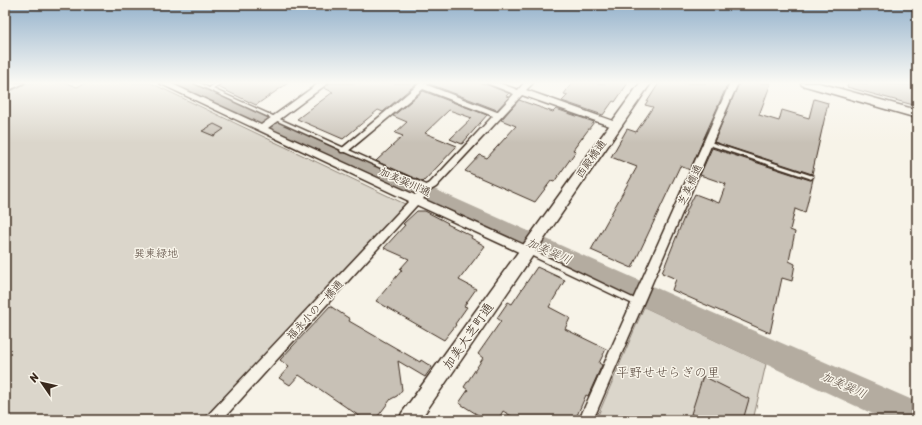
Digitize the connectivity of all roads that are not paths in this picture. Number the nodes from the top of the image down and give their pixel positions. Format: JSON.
{"nodes":[{"id":1,"x":205,"y":103,"type":"edge"},
{"id":2,"x":240,"y":103,"type":"edge"},
{"id":3,"x":296,"y":103,"type":"edge"},
{"id":4,"x":401,"y":103,"type":"edge"},
{"id":5,"x":470,"y":103,"type":"edge"},
{"id":6,"x":510,"y":103,"type":"edge"},
{"id":7,"x":551,"y":103,"type":"edge"},
{"id":8,"x":631,"y":103,"type":"edge"},
{"id":9,"x":725,"y":103,"type":"edge"},
{"id":10,"x":882,"y":103,"type":"edge"},
{"id":11,"x":499,"y":114,"type":"junction"},
{"id":12,"x":917,"y":114,"type":"edge"},
{"id":13,"x":274,"y":119,"type":"junction"},
{"id":14,"x":616,"y":124,"type":"junction"},
{"id":15,"x":261,"y":129,"type":"junction"},
{"id":16,"x":708,"y":143,"type":"junction"},
{"id":17,"x":344,"y":150,"type":"junction"},
{"id":18,"x":811,"y":177,"type":"dead end"},
{"id":19,"x":423,"y":194,"type":"junction"},
{"id":20,"x":532,"y":244,"type":"junction"},
{"id":21,"x":638,"y":301,"type":"junction"},
{"id":22,"x":213,"y":420,"type":"edge"},
{"id":23,"x":409,"y":420,"type":"edge"},
{"id":24,"x":586,"y":420,"type":"edge"}],
"edges":[{"from":1,"to":15,"type":"street","name":"加美巽川通"},
{"from":2,"to":13,"type":"lane"},
{"from":3,"to":13,"type":"street"},
{"from":4,"to":17,"type":"street"},
{"from":5,"to":11,"type":"street"},
{"from":6,"to":11,"type":"street","name":"福永小の一橋通"},
{"from":7,"to":14,"type":"street"},
{"from":8,"to":14,"type":"street","name":"西殿橋通"},
{"from":9,"to":16,"type":"street","name":"芝美橋通"},
{"from":10,"to":12,"type":"street"},
{"from":11,"to":19,"type":"street","name":"福永小の一橋通"},
{"from":13,"to":15,"type":"street"},
{"from":13,"to":17,"type":"lane"},
{"from":14,"to":20,"type":"street","name":"西殿橋通"},
{"from":15,"to":19,"type":"street","name":"加美巽川通"},
{"from":16,"to":18,"type":"lane"},
{"from":16,"to":21,"type":"street","name":"芝美橋通"},
{"from":17,"to":19,"type":"lane"},
{"from":19,"to":20,"type":"street","name":"加美巽川通"},
{"from":19,"to":22,"type":"street","name":"福永小の一橋通"},
{"from":20,"to":21,"type":"lane","name":"加美巽川通"},
{"from":20,"to":23,"type":"street","name":"加美大芝町通"},
{"from":21,"to":24,"type":"street"}]}
